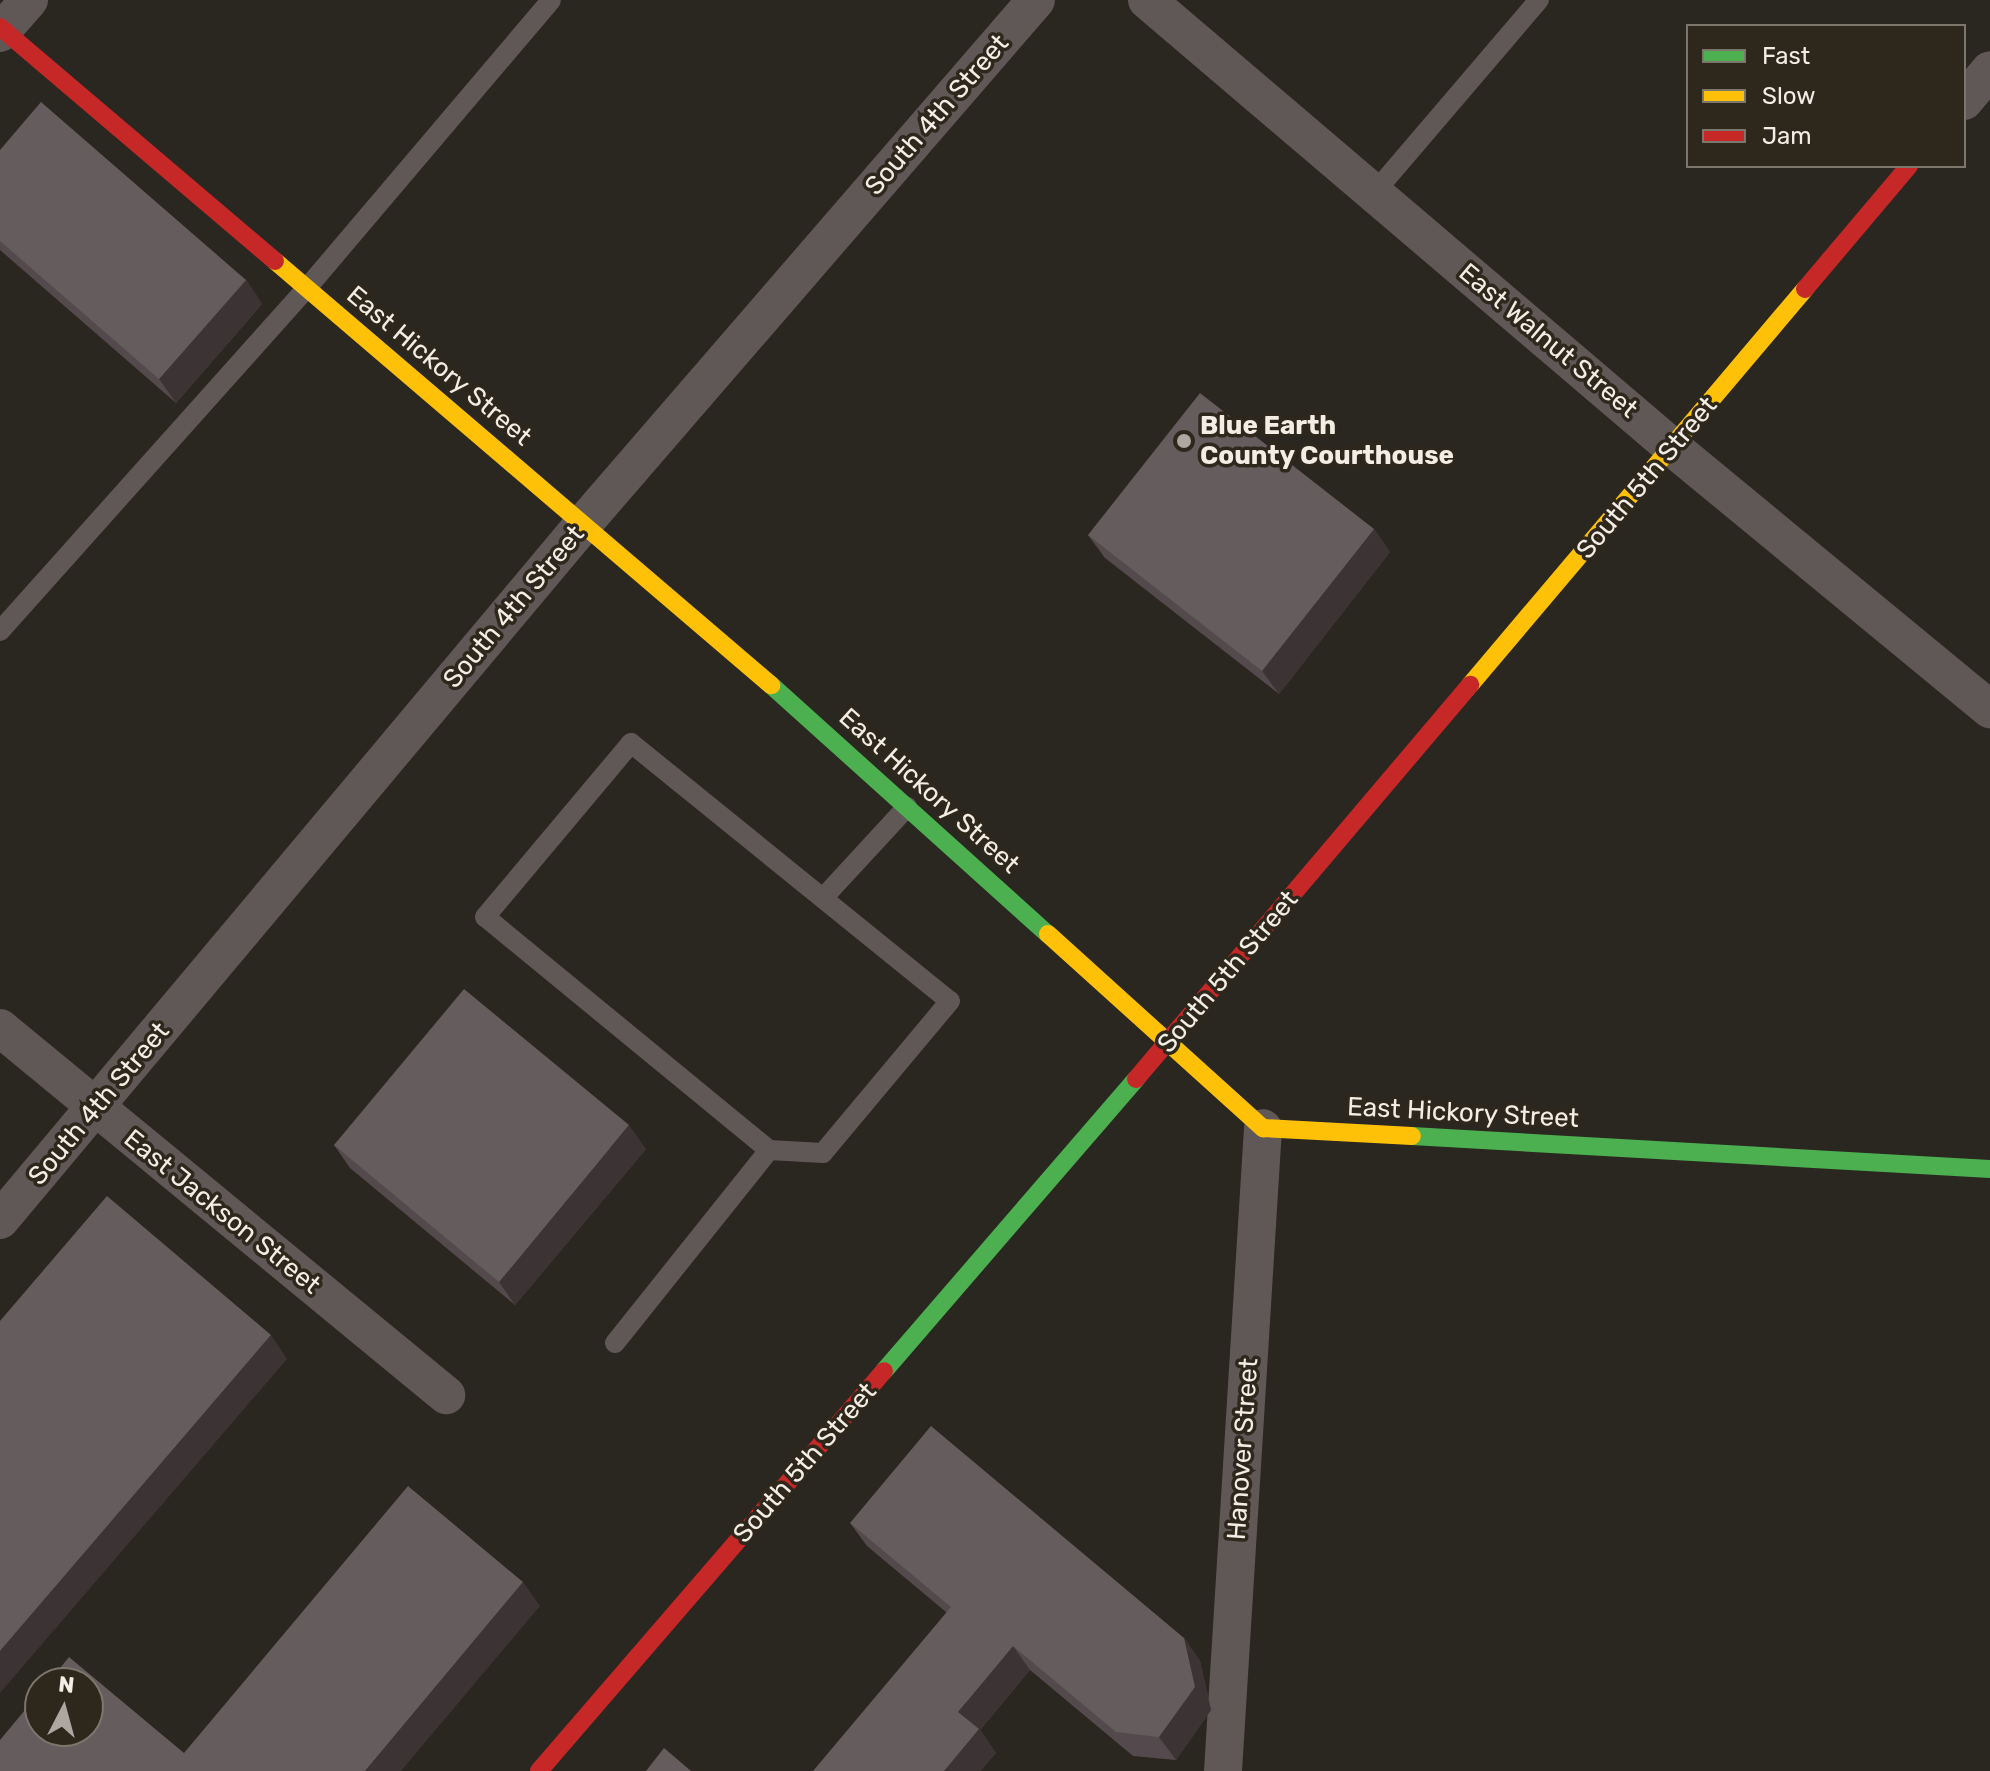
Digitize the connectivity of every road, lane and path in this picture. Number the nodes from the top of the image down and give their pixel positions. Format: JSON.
{"nodes":[{"id":1,"x":29,"y":0,"type":"edge"},
{"id":2,"x":551,"y":0,"type":"edge"},
{"id":3,"x":1036,"y":0,"type":"edge"},
{"id":4,"x":1147,"y":0,"type":"edge"},
{"id":5,"x":1539,"y":0,"type":"edge"},
{"id":6,"x":1,"y":30,"type":"edge"},
{"id":7,"x":1990,"y":70,"type":"edge"},
{"id":8,"x":1966,"y":99,"type":"edge"},
{"id":9,"x":1907,"y":168,"type":"edge"},
{"id":10,"x":1374,"y":193,"type":"junction"},
{"id":11,"x":307,"y":288,"type":"junction"},
{"id":12,"x":1673,"y":448,"type":"junction"},
{"id":13,"x":584,"y":523,"type":"junction"},
{"id":14,"x":0,"y":631,"type":"edge"},
{"id":15,"x":1990,"y":709,"type":"edge"},
{"id":16,"x":907,"y":807,"type":"junction"},
{"id":17,"x":823,"y":898,"type":"junction"},
{"id":18,"x":0,"y":1028,"type":"edge"},
{"id":19,"x":1169,"y":1041,"type":"junction"},
{"id":20,"x":96,"y":1108,"type":"junction"},
{"id":21,"x":1263,"y":1128,"type":"junction"},
{"id":22,"x":769,"y":1150,"type":"junction"},
{"id":23,"x":1990,"y":1169,"type":"edge"},
{"id":24,"x":0,"y":1220,"type":"edge"},
{"id":25,"x":615,"y":1343,"type":"dead end"},
{"id":26,"x":446,"y":1395,"type":"dead end"},
{"id":27,"x":539,"y":1771,"type":"edge"},
{"id":28,"x":1223,"y":1771,"type":"edge"}],
"edges":[{"from":1,"to":6,"type":"street"},
{"from":2,"to":11,"type":"lane"},
{"from":3,"to":13,"type":"street","name":"South 4th Street"},
{"from":4,"to":10,"type":"street","name":"East Walnut Street"},
{"from":5,"to":10,"type":"lane"},
{"from":6,"to":11,"type":"street","name":"East Hickory Street"},
{"from":7,"to":8,"type":"street"},
{"from":9,"to":12,"type":"street","name":"South 5th Street"},
{"from":10,"to":12,"type":"street","name":"East Walnut Street"},
{"from":11,"to":13,"type":"street","name":"East Hickory Street"},
{"from":11,"to":14,"type":"lane"},
{"from":12,"to":15,"type":"street","name":"East Walnut Street"},
{"from":12,"to":19,"type":"street","name":"South 5th Street"},
{"from":13,"to":16,"type":"street","name":"East Hickory Street"},
{"from":13,"to":20,"type":"street","name":"South 4th Street"},
{"from":16,"to":17,"type":"lane"},
{"from":16,"to":19,"type":"street","name":"East Hickory Street"},
{"from":17,"to":22,"type":"lane"},
{"from":17,"to":22,"type":"lane"},
{"from":18,"to":20,"type":"street","name":"East Jackson Street"},
{"from":19,"to":21,"type":"street","name":"East Hickory Street"},
{"from":19,"to":27,"type":"street","name":"South 5th Street"},
{"from":20,"to":24,"type":"street","name":"South 4th Street"},
{"from":20,"to":26,"type":"street","name":"East Jackson Street"},
{"from":21,"to":23,"type":"street","name":"East Hickory Street"},
{"from":21,"to":28,"type":"street","name":"Hanover Street"},
{"from":22,"to":25,"type":"lane"}]}
